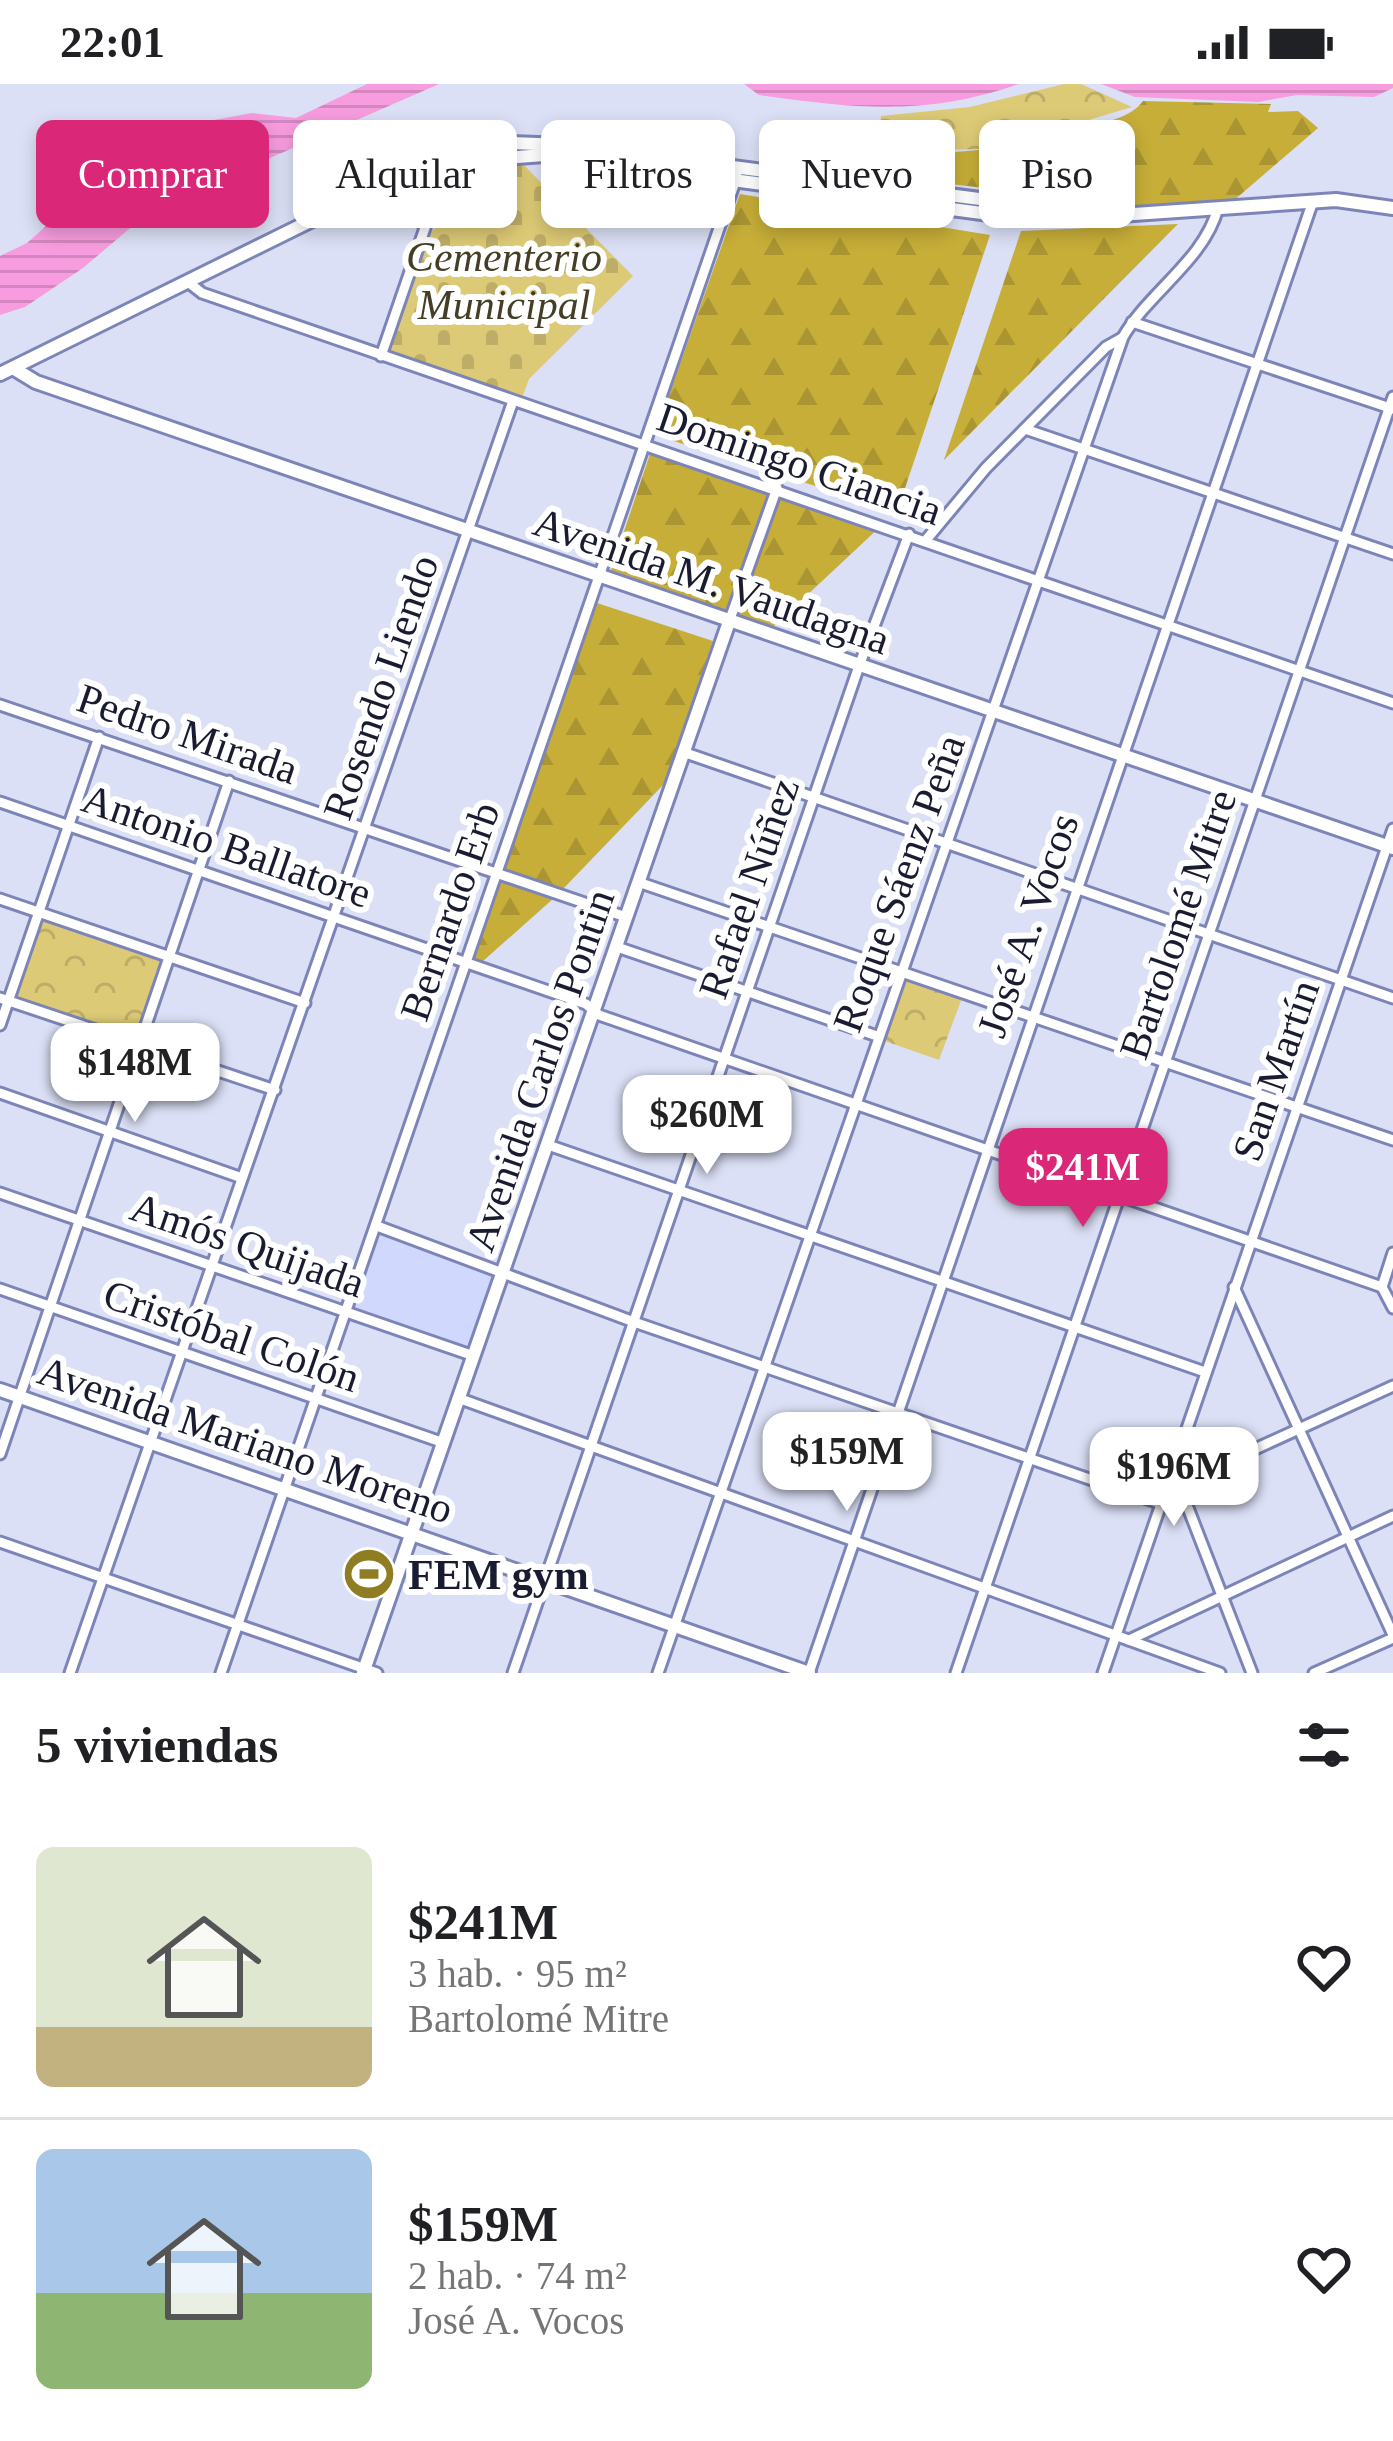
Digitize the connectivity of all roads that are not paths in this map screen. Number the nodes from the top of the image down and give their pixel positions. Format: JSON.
{"nodes":[{"id":1,"x":517,"y":156,"type":"edge"},
{"id":2,"x":737,"y":176,"type":"junction"},
{"id":3,"x":1313,"y":200,"type":"junction"},
{"id":4,"x":1218,"y":208,"type":"junction"},
{"id":5,"x":1393,"y":208,"type":"edge"},
{"id":6,"x":301,"y":228,"type":"edge"},
{"id":7,"x":425,"y":228,"type":"edge"},
{"id":8,"x":188,"y":282,"type":"junction"},
{"id":9,"x":1132,"y":322,"type":"junction"},
{"id":10,"x":1123,"y":338,"type":"junction"},
{"id":11,"x":381,"y":356,"type":"junction"},
{"id":12,"x":1258,"y":360,"type":"junction"},
{"id":13,"x":6,"y":371,"type":"edge"},
{"id":14,"x":513,"y":401,"type":"junction"},
{"id":15,"x":1392,"y":404,"type":"edge"},
{"id":16,"x":1025,"y":429,"type":"junction"},
{"id":17,"x":644,"y":444,"type":"junction"},
{"id":18,"x":1082,"y":446,"type":"junction"},
{"id":19,"x":777,"y":488,"type":"junction"},
{"id":20,"x":1214,"y":491,"type":"junction"},
{"id":21,"x":469,"y":531,"type":"junction"},
{"id":22,"x":909,"y":534,"type":"junction"},
{"id":23,"x":1344,"y":537,"type":"junction"},
{"id":24,"x":926,"y":540,"type":"junction"},
{"id":25,"x":1393,"y":554,"type":"edge"},
{"id":26,"x":600,"y":574,"type":"junction"},
{"id":27,"x":1038,"y":580,"type":"junction"},
{"id":28,"x":730,"y":620,"type":"junction"},
{"id":29,"x":1168,"y":625,"type":"junction"},
{"id":30,"x":859,"y":666,"type":"junction"},
{"id":31,"x":1300,"y":671,"type":"junction"},
{"id":32,"x":1393,"y":703,"type":"edge"},
{"id":33,"x":0,"y":705,"type":"edge"},
{"id":34,"x":995,"y":712,"type":"junction"},
{"id":35,"x":99,"y":737,"type":"junction"},
{"id":36,"x":683,"y":752,"type":"junction"},
{"id":37,"x":1122,"y":757,"type":"junction"},
{"id":38,"x":229,"y":782,"type":"junction"},
{"id":39,"x":814,"y":795,"type":"junction"},
{"id":40,"x":1255,"y":801,"type":"junction"},
{"id":41,"x":0,"y":802,"type":"edge"},
{"id":42,"x":69,"y":826,"type":"junction"},
{"id":43,"x":366,"y":828,"type":"junction"},
{"id":44,"x":1393,"y":829,"type":"edge"},
{"id":45,"x":947,"y":842,"type":"junction"},
{"id":46,"x":1390,"y":847,"type":"edge"},
{"id":47,"x":199,"y":870,"type":"junction"},
{"id":48,"x":496,"y":872,"type":"junction"},
{"id":49,"x":638,"y":882,"type":"junction"},
{"id":50,"x":1076,"y":886,"type":"junction"},
{"id":51,"x":0,"y":899,"type":"edge"},
{"id":52,"x":39,"y":912,"type":"junction"},
{"id":53,"x":626,"y":916,"type":"junction"},
{"id":54,"x":335,"y":917,"type":"junction"},
{"id":55,"x":768,"y":928,"type":"junction"},
{"id":56,"x":1209,"y":935,"type":"junction"},
{"id":57,"x":617,"y":947,"type":"junction"},
{"id":58,"x":169,"y":957,"type":"junction"},
{"id":59,"x":466,"y":961,"type":"junction"},
{"id":60,"x":899,"y":972,"type":"junction"},
{"id":61,"x":1340,"y":980,"type":"junction"},
{"id":62,"x":747,"y":992,"type":"junction"},
{"id":63,"x":1393,"y":998,"type":"edge"},
{"id":64,"x":4,"y":1000,"type":"edge"},
{"id":65,"x":305,"y":1003,"type":"junction"},
{"id":66,"x":595,"y":1011,"type":"junction"},
{"id":67,"x":1030,"y":1016,"type":"junction"},
{"id":68,"x":0,"y":1025,"type":"edge"},
{"id":69,"x":877,"y":1036,"type":"junction"},
{"id":70,"x":140,"y":1046,"type":"junction"},
{"id":71,"x":723,"y":1059,"type":"junction"},
{"id":72,"x":1164,"y":1063,"type":"junction"},
{"id":73,"x":275,"y":1090,"type":"junction"},
{"id":74,"x":0,"y":1093,"type":"edge"},
{"id":75,"x":854,"y":1102,"type":"junction"},
{"id":76,"x":1296,"y":1109,"type":"junction"},
{"id":77,"x":109,"y":1131,"type":"junction"},
{"id":78,"x":1393,"y":1140,"type":"edge"},
{"id":79,"x":548,"y":1145,"type":"junction"},
{"id":80,"x":985,"y":1149,"type":"junction"},
{"id":81,"x":242,"y":1178,"type":"junction"},
{"id":82,"x":678,"y":1191,"type":"junction"},
{"id":83,"x":0,"y":1193,"type":"edge"},
{"id":84,"x":1119,"y":1194,"type":"junction"},
{"id":85,"x":80,"y":1220,"type":"junction"},
{"id":86,"x":377,"y":1226,"type":"junction"},
{"id":87,"x":808,"y":1236,"type":"junction"},
{"id":88,"x":1251,"y":1240,"type":"junction"},
{"id":89,"x":1393,"y":1253,"type":"edge"},
{"id":90,"x":212,"y":1266,"type":"junction"},
{"id":91,"x":503,"y":1274,"type":"junction"},
{"id":92,"x":940,"y":1281,"type":"junction"},
{"id":93,"x":1234,"y":1287,"type":"junction"},
{"id":94,"x":1382,"y":1287,"type":"junction"},
{"id":95,"x":0,"y":1289,"type":"edge"},
{"id":96,"x":50,"y":1307,"type":"junction"},
{"id":97,"x":1393,"y":1308,"type":"edge"},
{"id":98,"x":346,"y":1315,"type":"junction"},
{"id":99,"x":634,"y":1322,"type":"junction"},
{"id":100,"x":1074,"y":1327,"type":"junction"},
{"id":101,"x":183,"y":1353,"type":"junction"},
{"id":102,"x":473,"y":1357,"type":"junction"},
{"id":103,"x":764,"y":1367,"type":"junction"},
{"id":104,"x":1204,"y":1372,"type":"junction"},
{"id":105,"x":1393,"y":1386,"type":"edge"},
{"id":106,"x":0,"y":1390,"type":"edge"},
{"id":107,"x":20,"y":1396,"type":"junction"},
{"id":108,"x":458,"y":1398,"type":"junction"},
{"id":109,"x":318,"y":1400,"type":"junction"},
{"id":110,"x":896,"y":1414,"type":"junction"},
{"id":111,"x":1295,"y":1430,"type":"junction"},
{"id":112,"x":152,"y":1442,"type":"junction"},
{"id":113,"x":444,"y":1443,"type":"junction"},
{"id":114,"x":591,"y":1446,"type":"junction"},
{"id":115,"x":0,"y":1454,"type":"edge"},
{"id":116,"x":1029,"y":1458,"type":"junction"},
{"id":117,"x":1172,"y":1466,"type":"junction"},
{"id":118,"x":1178,"y":1483,"type":"junction"},
{"id":119,"x":288,"y":1487,"type":"junction"},
{"id":120,"x":1163,"y":1491,"type":"junction"},
{"id":121,"x":720,"y":1492,"type":"junction"},
{"id":122,"x":1159,"y":1503,"type":"junction"},
{"id":123,"x":1393,"y":1516,"type":"edge"},
{"id":124,"x":414,"y":1530,"type":"junction"},
{"id":125,"x":1348,"y":1537,"type":"junction"},
{"id":126,"x":853,"y":1540,"type":"junction"},
{"id":127,"x":0,"y":1541,"type":"edge"},
{"id":128,"x":547,"y":1577,"type":"junction"},
{"id":129,"x":104,"y":1578,"type":"junction"},
{"id":130,"x":985,"y":1588,"type":"junction"},
{"id":131,"x":1222,"y":1595,"type":"junction"},
{"id":132,"x":676,"y":1622,"type":"junction"},
{"id":133,"x":238,"y":1624,"type":"junction"},
{"id":134,"x":1115,"y":1635,"type":"junction"},
{"id":135,"x":1393,"y":1637,"type":"edge"},
{"id":136,"x":1129,"y":1640,"type":"junction"},
{"id":137,"x":1248,"y":1669,"type":"edge"},
{"id":138,"x":368,"y":1672,"type":"edge"},
{"id":139,"x":70,"y":1673,"type":"edge"},
{"id":140,"x":221,"y":1673,"type":"edge"},
{"id":141,"x":513,"y":1673,"type":"edge"},
{"id":142,"x":658,"y":1673,"type":"edge"},
{"id":143,"x":809,"y":1673,"type":"edge"},
{"id":144,"x":956,"y":1673,"type":"edge"},
{"id":145,"x":1103,"y":1673,"type":"edge"},
{"id":146,"x":1220,"y":1673,"type":"edge"},
{"id":147,"x":1314,"y":1673,"type":"edge"}],
"edges":[{"from":1,"to":2,"type":"main road"},
{"from":2,"to":4,"type":"main road"},
{"from":2,"to":17,"type":"street","name":"Bernardo Erb"},
{"from":3,"to":4,"type":"main road"},
{"from":3,"to":5,"type":"main road"},
{"from":3,"to":12,"type":"street","name":"José A. Vocos"},
{"from":4,"to":9,"type":"street","name":"Roque Sáenz Peña"},
{"from":6,"to":8,"type":"main road"},
{"from":7,"to":11,"type":"street"},
{"from":8,"to":11,"type":"street","name":"Domingo Ciancia"},
{"from":8,"to":13,"type":"main road"},
{"from":9,"to":10,"type":"street","name":"Roque Sáenz Peña"},
{"from":9,"to":12,"type":"street"},
{"from":10,"to":16,"type":"street"},
{"from":10,"to":18,"type":"street","name":"Roque Sáenz Peña"},
{"from":11,"to":14,"type":"street","name":"Domingo Ciancia"},
{"from":12,"to":15,"type":"street"},
{"from":12,"to":20,"type":"street","name":"José A. Vocos"},
{"from":13,"to":21,"type":"main road","name":"Avenida M. Vaudagna"},
{"from":14,"to":17,"type":"street","name":"Domingo Ciancia"},
{"from":14,"to":21,"type":"street","name":"Rosendo Liendo"},
{"from":15,"to":23,"type":"street","name":"Bartolomé Mitre"},
{"from":16,"to":18,"type":"street"},
{"from":16,"to":24,"type":"street"},
{"from":17,"to":19,"type":"street","name":"Domingo Ciancia"},
{"from":17,"to":26,"type":"street","name":"Bernardo Erb"},
{"from":18,"to":20,"type":"street"},
{"from":18,"to":27,"type":"street","name":"Roque Sáenz Peña"},
{"from":19,"to":22,"type":"street","name":"Domingo Ciancia"},
{"from":19,"to":28,"type":"street","name":"Avenida Carlos Pontin"},
{"from":20,"to":23,"type":"street"},
{"from":20,"to":29,"type":"street","name":"José A. Vocos"},
{"from":21,"to":26,"type":"main road","name":"Avenida M. Vaudagna"},
{"from":21,"to":43,"type":"street","name":"Rosendo Liendo"},
{"from":22,"to":24,"type":"street","name":"Domingo Ciancia"},
{"from":22,"to":30,"type":"street","name":"Rafael Núñez"},
{"from":23,"to":25,"type":"street"},
{"from":23,"to":31,"type":"street","name":"Bartolomé Mitre"},
{"from":24,"to":27,"type":"street","name":"Domingo Ciancia"},
{"from":26,"to":28,"type":"main road","name":"Avenida M. Vaudagna"},
{"from":26,"to":48,"type":"street","name":"Bernardo Erb"},
{"from":27,"to":29,"type":"street","name":"Domingo Ciancia"},
{"from":27,"to":34,"type":"street","name":"Roque Sáenz Peña"},
{"from":28,"to":30,"type":"main road","name":"Avenida M. Vaudagna"},
{"from":28,"to":36,"type":"main road","name":"Avenida Carlos Pontin"},
{"from":29,"to":31,"type":"street","name":"Domingo Ciancia"},
{"from":29,"to":37,"type":"street","name":"José A. Vocos"},
{"from":30,"to":34,"type":"main road","name":"Avenida M. Vaudagna"},
{"from":30,"to":39,"type":"street","name":"Rafael Núñez"},
{"from":31,"to":32,"type":"street","name":"Domingo Ciancia"},
{"from":31,"to":40,"type":"street","name":"Bartolomé Mitre"},
{"from":33,"to":35,"type":"street","name":"Pedro Mirada"},
{"from":34,"to":37,"type":"main road","name":"Avenida M. Vaudagna"},
{"from":34,"to":45,"type":"street","name":"Roque Sáenz Peña"},
{"from":35,"to":38,"type":"street","name":"Pedro Mirada"},
{"from":35,"to":42,"type":"street"},
{"from":36,"to":39,"type":"street"},
{"from":36,"to":49,"type":"main road","name":"Avenida Carlos Pontin"},
{"from":37,"to":40,"type":"main road","name":"Avenida M. Vaudagna"},
{"from":37,"to":50,"type":"street","name":"José A. Vocos"},
{"from":38,"to":43,"type":"street","name":"Pedro Mirada"},
{"from":38,"to":47,"type":"street"},
{"from":39,"to":45,"type":"street"},
{"from":39,"to":55,"type":"street","name":"Rafael Núñez"},
{"from":40,"to":46,"type":"main road","name":"Avenida M. Vaudagna"},
{"from":40,"to":56,"type":"street","name":"Bartolomé Mitre"},
{"from":41,"to":42,"type":"street","name":"Antonio Ballatore"},
{"from":42,"to":47,"type":"street","name":"Antonio Ballatore"},
{"from":42,"to":52,"type":"street"},
{"from":43,"to":48,"type":"street","name":"Pedro Mirada"},
{"from":43,"to":54,"type":"street","name":"Rosendo Liendo"},
{"from":44,"to":46,"type":"street","name":"San Martín"},
{"from":45,"to":50,"type":"street"},
{"from":45,"to":60,"type":"street","name":"Roque Sáenz Peña"},
{"from":46,"to":61,"type":"street","name":"San Martín"},
{"from":47,"to":54,"type":"street","name":"Antonio Ballatore"},
{"from":47,"to":58,"type":"street"},
{"from":48,"to":53,"type":"street","name":"Pedro Mirada"},
{"from":48,"to":59,"type":"street","name":"Bernardo Erb"},
{"from":49,"to":53,"type":"main road","name":"Avenida Carlos Pontin"},
{"from":49,"to":55,"type":"street"},
{"from":50,"to":56,"type":"street"},
{"from":50,"to":67,"type":"street","name":"José A. Vocos"},
{"from":51,"to":52,"type":"street"},
{"from":52,"to":58,"type":"street"},
{"from":52,"to":64,"type":"street"},
{"from":53,"to":57,"type":"main road","name":"Avenida Carlos Pontin"},
{"from":54,"to":59,"type":"street","name":"Antonio Ballatore"},
{"from":54,"to":65,"type":"street","name":"Rosendo Liendo"},
{"from":55,"to":60,"type":"street"},
{"from":55,"to":62,"type":"street","name":"Rafael Núñez"},
{"from":56,"to":61,"type":"street"},
{"from":56,"to":72,"type":"street","name":"Bartolomé Mitre"},
{"from":57,"to":62,"type":"street"},
{"from":57,"to":66,"type":"main road","name":"Avenida Carlos Pontin"},
{"from":58,"to":65,"type":"street"},
{"from":58,"to":70,"type":"street"},
{"from":59,"to":66,"type":"street","name":"Antonio Ballatore"},
{"from":59,"to":86,"type":"street","name":"Bernardo Erb"},
{"from":60,"to":67,"type":"street"},
{"from":60,"to":69,"type":"street","name":"Roque Sáenz Peña"},
{"from":61,"to":63,"type":"street"},
{"from":61,"to":76,"type":"street","name":"San Martín"},
{"from":62,"to":69,"type":"street"},
{"from":62,"to":71,"type":"street","name":"Rafael Núñez"},
{"from":64,"to":68,"type":"street"},
{"from":64,"to":70,"type":"street"},
{"from":65,"to":73,"type":"street","name":"Rosendo Liendo"},
{"from":66,"to":71,"type":"street","name":"Antonio Ballatore"},
{"from":66,"to":79,"type":"main road","name":"Avenida Carlos Pontin"},
{"from":67,"to":72,"type":"street"},
{"from":67,"to":80,"type":"street","name":"José A. Vocos"},
{"from":69,"to":75,"type":"street","name":"Roque Sáenz Peña"},
{"from":70,"to":73,"type":"street"},
{"from":70,"to":77,"type":"street"},
{"from":71,"to":75,"type":"street","name":"Antonio Ballatore"},
{"from":71,"to":82,"type":"street","name":"Rafael Núñez"},
{"from":72,"to":76,"type":"street"},
{"from":72,"to":84,"type":"street","name":"Bartolomé Mitre"},
{"from":73,"to":81,"type":"street","name":"Rosendo Liendo"},
{"from":74,"to":77,"type":"street"},
{"from":75,"to":80,"type":"street","name":"Antonio Ballatore"},
{"from":75,"to":87,"type":"street","name":"Roque Sáenz Peña"},
{"from":76,"to":78,"type":"street"},
{"from":76,"to":88,"type":"street","name":"San Martín"},
{"from":77,"to":81,"type":"street"},
{"from":77,"to":85,"type":"street"},
{"from":79,"to":82,"type":"street"},
{"from":79,"to":91,"type":"main road","name":"Avenida Carlos Pontin"},
{"from":80,"to":84,"type":"street","name":"Antonio Ballatore"},
{"from":80,"to":92,"type":"street","name":"José A. Vocos"},
{"from":81,"to":90,"type":"street","name":"Rosendo Liendo"},
{"from":82,"to":87,"type":"street"},
{"from":82,"to":99,"type":"street","name":"Rafael Núñez"},
{"from":83,"to":85,"type":"street","name":"Amós Quijada"},
{"from":84,"to":88,"type":"street","name":"Antonio Ballatore"},
{"from":84,"to":100,"type":"street","name":"Bartolomé Mitre"},
{"from":85,"to":90,"type":"street","name":"Amós Quijada"},
{"from":85,"to":96,"type":"street"},
{"from":86,"to":91,"type":"street"},
{"from":86,"to":98,"type":"street","name":"Bernardo Erb"},
{"from":87,"to":92,"type":"street"},
{"from":87,"to":103,"type":"street","name":"Roque Sáenz Peña"},
{"from":88,"to":93,"type":"street","name":"San Martín"},
{"from":88,"to":94,"type":"street","name":"Antonio Ballatore"},
{"from":89,"to":94,"type":"street"},
{"from":90,"to":98,"type":"street","name":"Amós Quijada"},
{"from":90,"to":101,"type":"street","name":"Rosendo Liendo"},
{"from":91,"to":99,"type":"street"},
{"from":91,"to":102,"type":"main road","name":"Avenida Carlos Pontin"},
{"from":92,"to":100,"type":"street"},
{"from":92,"to":110,"type":"street","name":"José A. Vocos"},
{"from":93,"to":104,"type":"street","name":"San Martín"},
{"from":93,"to":111,"type":"street"},
{"from":94,"to":97,"type":"street"},
{"from":95,"to":96,"type":"street","name":"Cristóbal Colón"},
{"from":96,"to":101,"type":"street","name":"Cristóbal Colón"},
{"from":96,"to":107,"type":"street"},
{"from":98,"to":102,"type":"street","name":"Amós Quijada"},
{"from":98,"to":109,"type":"street","name":"Bernardo Erb"},
{"from":99,"to":103,"type":"street"},
{"from":99,"to":114,"type":"street","name":"Rafael Núñez"},
{"from":100,"to":104,"type":"street"},
{"from":100,"to":116,"type":"street","name":"Bartolomé Mitre"},
{"from":101,"to":109,"type":"street","name":"Cristóbal Colón"},
{"from":101,"to":112,"type":"street","name":"Rosendo Liendo"},
{"from":102,"to":108,"type":"main road","name":"Avenida Carlos Pontin"},
{"from":103,"to":110,"type":"street"},
{"from":103,"to":121,"type":"street","name":"Roque Sáenz Peña"},
{"from":104,"to":117,"type":"street","name":"San Martín"},
{"from":105,"to":111,"type":"street"},
{"from":106,"to":107,"type":"main road","name":"Avenida Mariano Moreno"},
{"from":107,"to":112,"type":"main road","name":"Avenida Mariano Moreno"},
{"from":107,"to":115,"type":"street"},
{"from":108,"to":113,"type":"main road","name":"Avenida Carlos Pontin"},
{"from":108,"to":114,"type":"street"},
{"from":109,"to":113,"type":"street","name":"Cristóbal Colón"},
{"from":109,"to":119,"type":"street","name":"Bernardo Erb"},
{"from":110,"to":116,"type":"street"},
{"from":110,"to":126,"type":"street","name":"José A. Vocos"},
{"from":111,"to":118,"type":"street"},
{"from":111,"to":125,"type":"street"},
{"from":112,"to":119,"type":"main road","name":"Avenida Mariano Moreno"},
{"from":112,"to":129,"type":"street","name":"Rosendo Liendo"},
{"from":113,"to":124,"type":"main road","name":"Avenida Carlos Pontin"},
{"from":114,"to":121,"type":"street"},
{"from":114,"to":128,"type":"street","name":"Rafael Núñez"},
{"from":116,"to":122,"type":"street"},
{"from":116,"to":130,"type":"street","name":"Bartolomé Mitre"},
{"from":117,"to":118,"type":"street"},
{"from":117,"to":120,"type":"street","name":"San Martín"},
{"from":118,"to":120,"type":"street"},
{"from":118,"to":131,"type":"street"},
{"from":119,"to":124,"type":"main road","name":"Avenida Mariano Moreno"},
{"from":119,"to":133,"type":"street","name":"Bernardo Erb"},
{"from":120,"to":122,"type":"street","name":"San Martín"},
{"from":121,"to":126,"type":"street"},
{"from":121,"to":132,"type":"street","name":"Roque Sáenz Peña"},
{"from":122,"to":134,"type":"street","name":"San Martín"},
{"from":123,"to":125,"type":"street"},
{"from":124,"to":128,"type":"main road","name":"Avenida Mariano Moreno"},
{"from":124,"to":138,"type":"main road","name":"Avenida Carlos Pontin"},
{"from":125,"to":131,"type":"street"},
{"from":125,"to":135,"type":"street"},
{"from":126,"to":130,"type":"street"},
{"from":126,"to":143,"type":"street","name":"José A. Vocos"},
{"from":127,"to":129,"type":"street"},
{"from":128,"to":132,"type":"main road","name":"Avenida Mariano Moreno"},
{"from":128,"to":141,"type":"street","name":"Rafael Núñez"},
{"from":129,"to":133,"type":"street"},
{"from":129,"to":139,"type":"street","name":"Rosendo Liendo"},
{"from":130,"to":134,"type":"street"},
{"from":130,"to":144,"type":"street","name":"Bartolomé Mitre"},
{"from":131,"to":136,"type":"street"},
{"from":131,"to":137,"type":"street"},
{"from":132,"to":142,"type":"street","name":"Roque Sáenz Peña"},
{"from":132,"to":143,"type":"main road","name":"Avenida Mariano Moreno"},
{"from":133,"to":138,"type":"street"},
{"from":133,"to":140,"type":"street","name":"Bernardo Erb"},
{"from":134,"to":136,"type":"street"},
{"from":134,"to":145,"type":"street","name":"San Martín"},
{"from":135,"to":147,"type":"street"},
{"from":136,"to":146,"type":"street"}]}
